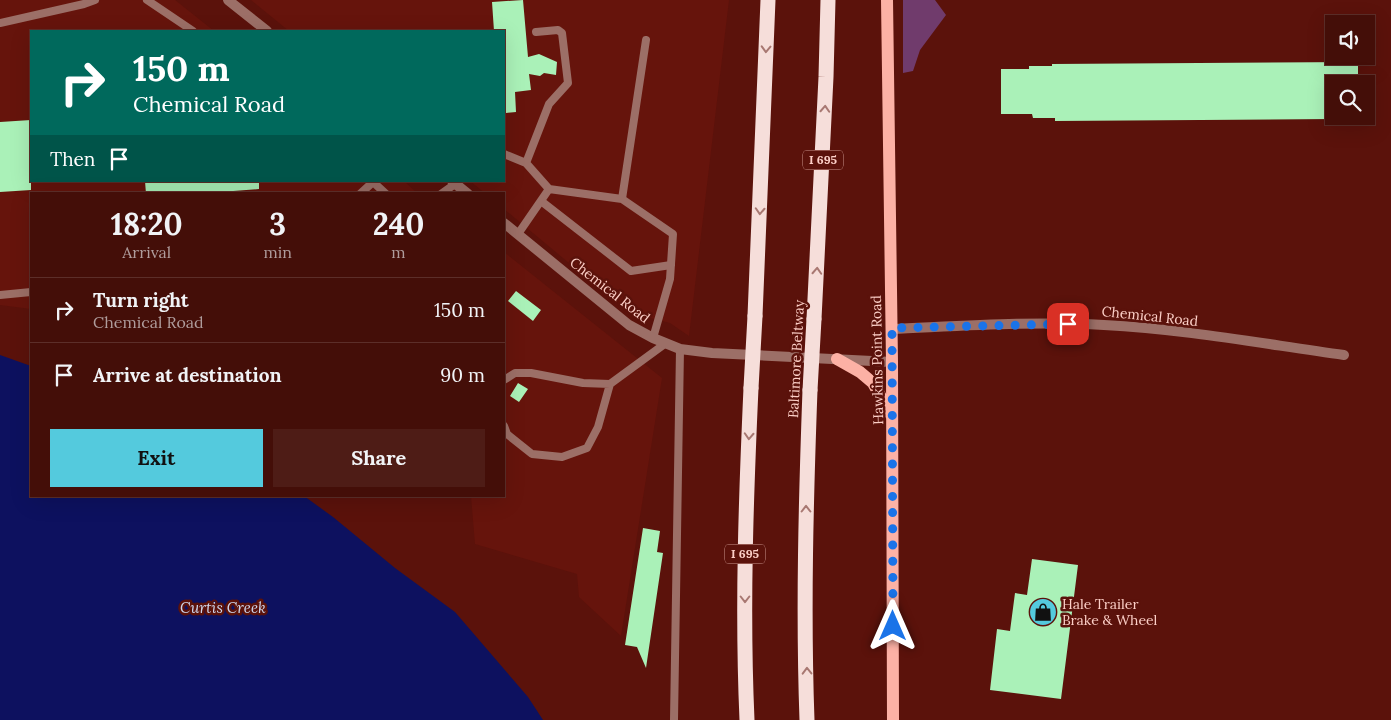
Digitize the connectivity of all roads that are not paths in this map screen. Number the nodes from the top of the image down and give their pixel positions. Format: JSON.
{"nodes":[{"id":1,"x":95,"y":0,"type":"edge"},
{"id":2,"x":147,"y":0,"type":"edge"},
{"id":3,"x":228,"y":0,"type":"edge"},
{"id":4,"x":768,"y":0,"type":"edge"},
{"id":5,"x":828,"y":0,"type":"edge"},
{"id":6,"x":887,"y":0,"type":"edge"},
{"id":7,"x":0,"y":23,"type":"edge"},
{"id":8,"x":192,"y":30,"type":"edge"},
{"id":9,"x":266,"y":30,"type":"edge"},
{"id":10,"x":536,"y":32,"type":"dead end"},
{"id":11,"x":646,"y":40,"type":"dead end"},
{"id":12,"x":505,"y":154,"type":"edge"},
{"id":13,"x":526,"y":163,"type":"junction"},
{"id":14,"x":372,"y":182,"type":"edge"},
{"id":15,"x":454,"y":182,"type":"edge"},
{"id":16,"x":549,"y":189,"type":"junction"},
{"id":17,"x":362,"y":192,"type":"edge"},
{"id":18,"x":384,"y":192,"type":"edge"},
{"id":19,"x":443,"y":192,"type":"edge"},
{"id":20,"x":466,"y":192,"type":"edge"},
{"id":21,"x":622,"y":199,"type":"junction"},
{"id":22,"x":541,"y":201,"type":"junction"},
{"id":23,"x":505,"y":224,"type":"edge"},
{"id":24,"x":518,"y":234,"type":"junction"},
{"id":25,"x":671,"y":265,"type":"junction"},
{"id":26,"x":30,"y":292,"type":"edge"},
{"id":27,"x":0,"y":295,"type":"edge"},
{"id":28,"x":892,"y":328,"type":"junction"},
{"id":29,"x":653,"y":338,"type":"junction"},
{"id":30,"x":666,"y":343,"type":"junction"},
{"id":31,"x":680,"y":348,"type":"junction"},
{"id":32,"x":1344,"y":355,"type":"dead end"},
{"id":33,"x":837,"y":359,"type":"junction"},
{"id":34,"x":892,"y":362,"type":"junction"},
{"id":35,"x":505,"y":379,"type":"edge"},
{"id":36,"x":610,"y":384,"type":"junction"},
{"id":37,"x":892,"y":418,"type":"junction"},
{"id":38,"x":505,"y":429,"type":"edge"},
{"id":39,"x":674,"y":720,"type":"edge"},
{"id":40,"x":747,"y":720,"type":"edge"},
{"id":41,"x":808,"y":720,"type":"edge"},
{"id":42,"x":893,"y":720,"type":"edge"}],
"edges":[{"from":1,"to":7,"type":"lane"},
{"from":2,"to":8,"type":"lane"},
{"from":3,"to":9,"type":"street"},
{"from":4,"to":40,"type":"highway","number":"I 695","one_way":true,"bridge":true},
{"from":41,"to":5,"type":"highway","name":"Baltimore Beltway","number":"I 695","one_way":true,"bridge":true},
{"from":6,"to":28,"type":"main road","name":"Hawkins Point Road"},
{"from":10,"to":13,"type":"lane"},
{"from":11,"to":21,"type":"lane"},
{"from":12,"to":13,"type":"lane"},
{"from":13,"to":16,"type":"lane"},
{"from":14,"to":17,"type":"lane"},
{"from":14,"to":18,"type":"lane"},
{"from":15,"to":19,"type":"lane"},
{"from":15,"to":20,"type":"street"},
{"from":16,"to":21,"type":"lane"},
{"from":16,"to":22,"type":"lane"},
{"from":21,"to":25,"type":"lane"},
{"from":22,"to":24,"type":"lane"},
{"from":22,"to":25,"type":"lane"},
{"from":23,"to":24,"type":"street","name":"Chemical Road"},
{"from":24,"to":29,"type":"street","name":"Chemical Road"},
{"from":25,"to":29,"type":"lane"},
{"from":26,"to":27,"type":"lane"},
{"from":28,"to":32,"type":"street","name":"Chemical Road"},
{"from":28,"to":34,"type":"main road","name":"Hawkins Point Road"},
{"from":29,"to":30,"type":"street","name":"Chemical Road"},
{"from":30,"to":31,"type":"street","name":"Chemical Road"},
{"from":30,"to":36,"type":"lane"},
{"from":31,"to":33,"type":"street","name":"Chemical Road"},
{"from":31,"to":39,"type":"lane"},
{"from":33,"to":34,"type":"street","name":"Chemical Road"},
{"from":33,"to":37,"type":"main road"},
{"from":34,"to":37,"type":"main road","name":"Hawkins Point Road"},
{"from":35,"to":36,"type":"lane"},
{"from":36,"to":38,"type":"lane"},
{"from":37,"to":42,"type":"main road","name":"Hawkins Point Road"}]}
